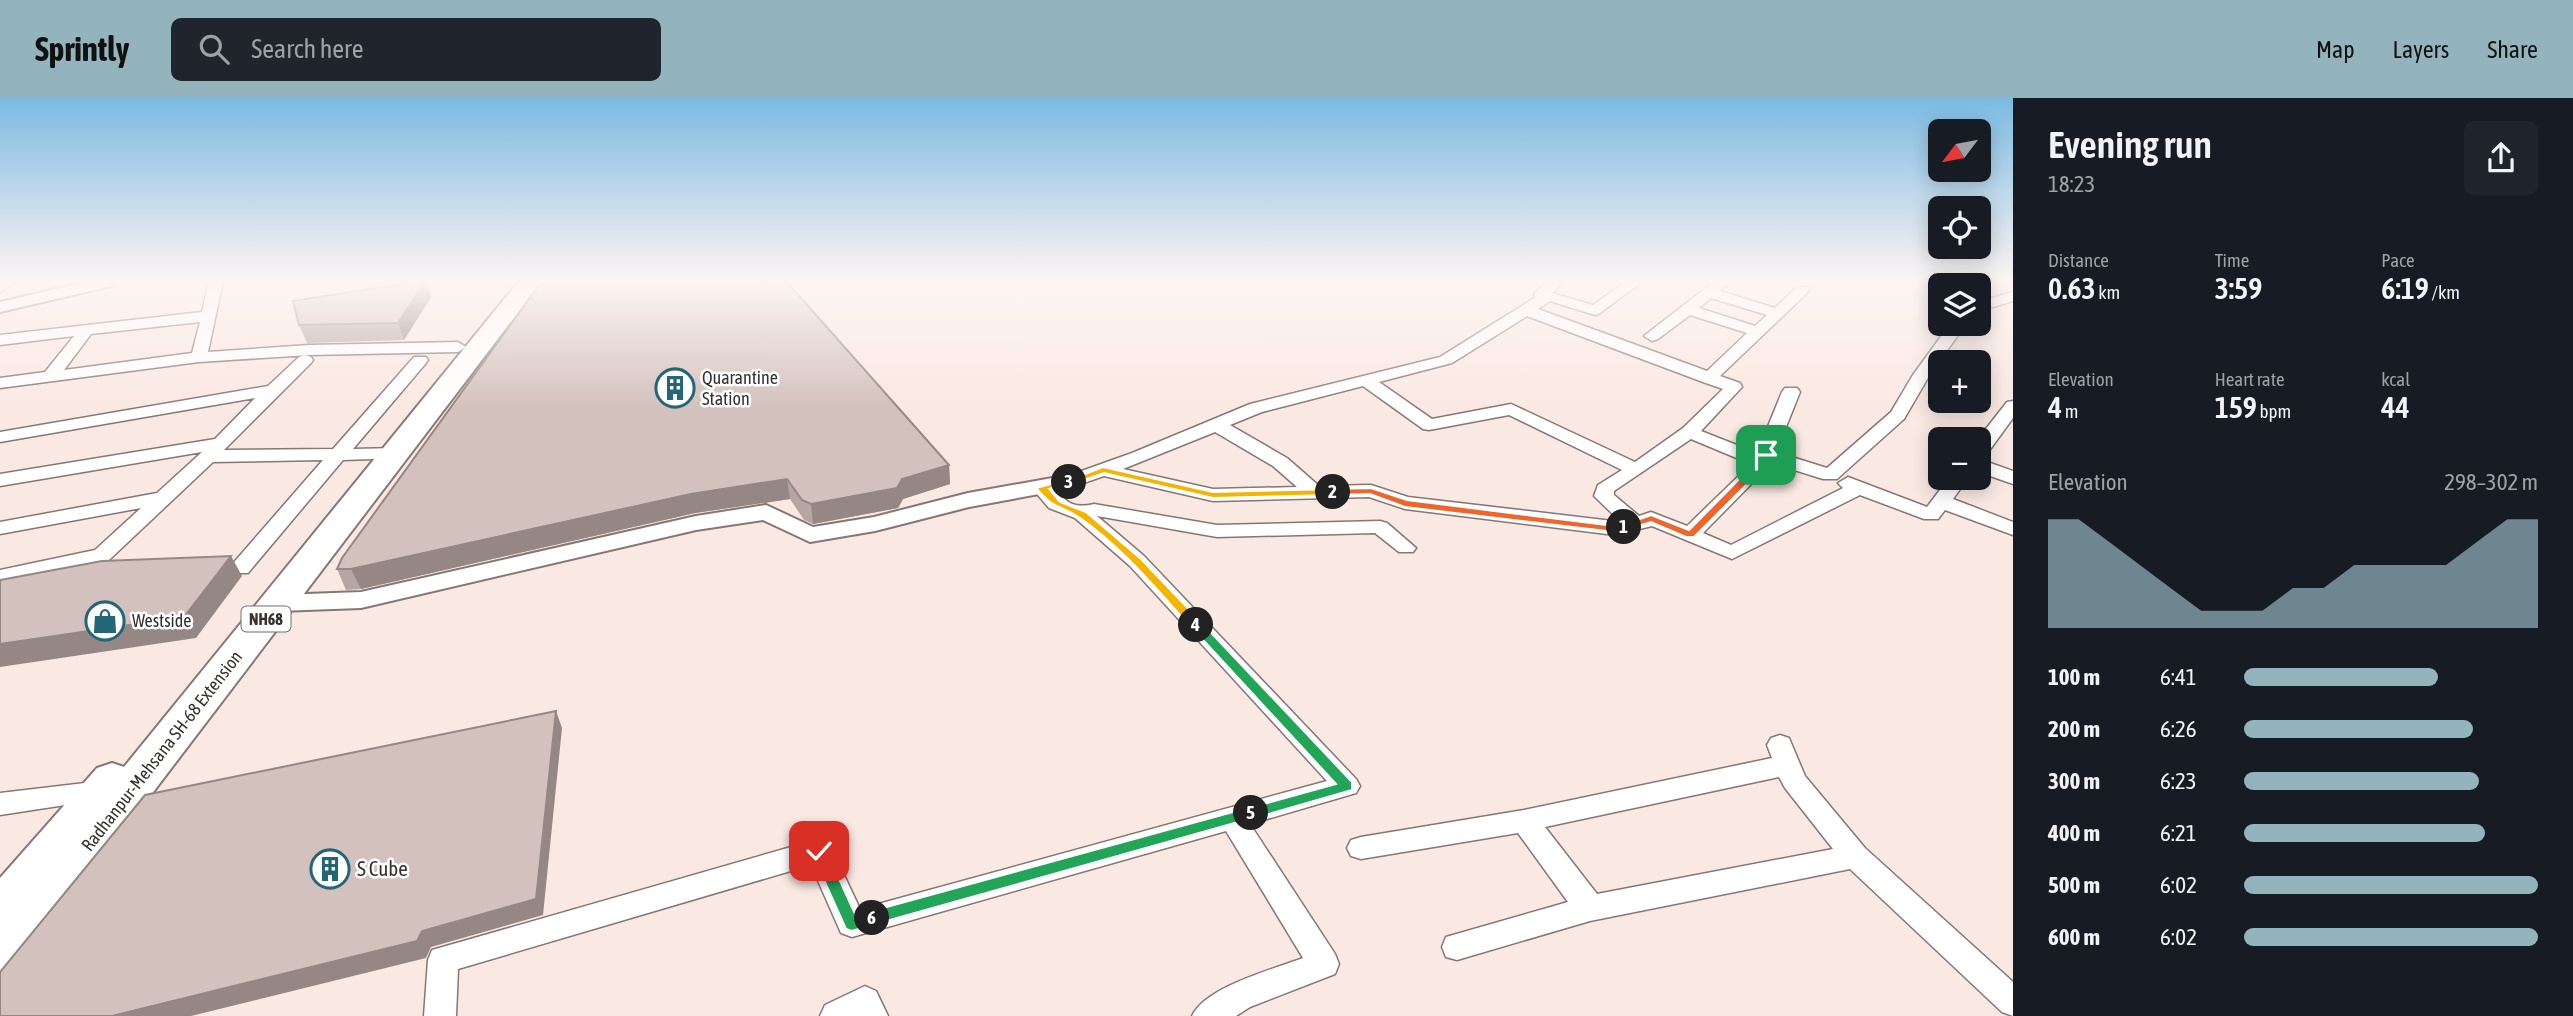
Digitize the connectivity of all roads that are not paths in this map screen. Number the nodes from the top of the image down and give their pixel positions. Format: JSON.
{"nodes":[{"id":1,"x":144,"y":324,"type":"edge"},
{"id":2,"x":207,"y":324,"type":"edge"},
{"id":3,"x":477,"y":324,"type":"edge"},
{"id":4,"x":491,"y":324,"type":"edge"},
{"id":5,"x":1505,"y":324,"type":"edge"},
{"id":6,"x":1564,"y":324,"type":"edge"},
{"id":7,"x":1669,"y":324,"type":"edge"},
{"id":8,"x":1733,"y":324,"type":"edge"},
{"id":9,"x":1766,"y":324,"type":"edge"},
{"id":10,"x":85,"y":331,"type":"junction"},
{"id":11,"x":1758,"y":332,"type":"junction"},
{"id":12,"x":1653,"y":336,"type":"dead end"},
{"id":13,"x":1949,"y":336,"type":"edge"},
{"id":14,"x":0,"y":340,"type":"edge"},
{"id":15,"x":458,"y":347,"type":"junction"},
{"id":16,"x":199,"y":357,"type":"junction"},
{"id":17,"x":305,"y":360,"type":"dead end"},
{"id":18,"x":420,"y":360,"type":"dead end"},
{"id":19,"x":51,"y":376,"type":"junction"},
{"id":20,"x":1709,"y":378,"type":"junction"},
{"id":21,"x":1367,"y":381,"type":"junction"},
{"id":22,"x":0,"y":383,"type":"edge"},
{"id":23,"x":273,"y":390,"type":"junction"},
{"id":24,"x":1791,"y":392,"type":"dead end"},
{"id":25,"x":2013,"y":406,"type":"edge"},
{"id":26,"x":1216,"y":425,"type":"junction"},
{"id":27,"x":1995,"y":430,"type":"junction"},
{"id":28,"x":1691,"y":433,"type":"junction"},
{"id":29,"x":1991,"y":435,"type":"edge"},
{"id":30,"x":2013,"y":437,"type":"edge"},
{"id":31,"x":0,"y":438,"type":"edge"},
{"id":32,"x":214,"y":449,"type":"junction"},
{"id":33,"x":368,"y":454,"type":"junction"},
{"id":34,"x":1765,"y":458,"type":"junction"},
{"id":35,"x":1635,"y":469,"type":"junction"},
{"id":36,"x":1103,"y":470,"type":"junction"},
{"id":37,"x":1991,"y":470,"type":"edge"},
{"id":38,"x":1830,"y":475,"type":"junction"},
{"id":39,"x":2013,"y":478,"type":"edge"},
{"id":40,"x":0,"y":480,"type":"edge"},
{"id":41,"x":1069,"y":482,"type":"joint"},
{"id":42,"x":1860,"y":487,"type":"junction"},
{"id":43,"x":1042,"y":488,"type":"junction"},
{"id":44,"x":1950,"y":490,"type":"edge"},
{"id":45,"x":1314,"y":492,"type":"junction"},
{"id":46,"x":163,"y":498,"type":"junction"},
{"id":47,"x":1941,"y":502,"type":"junction"},
{"id":48,"x":1082,"y":514,"type":"junction"},
{"id":49,"x":1637,"y":525,"type":"junction"},
{"id":50,"x":0,"y":528,"type":"edge"},
{"id":51,"x":2013,"y":529,"type":"edge"},
{"id":52,"x":1690,"y":535,"type":"junction"},
{"id":53,"x":1406,"y":548,"type":"dead end"},
{"id":54,"x":240,"y":568,"type":"dead end"},
{"id":55,"x":0,"y":577,"type":"edge"},
{"id":56,"x":279,"y":603,"type":"junction"},
{"id":57,"x":102,"y":791,"type":"junction"},
{"id":58,"x":0,"y":804,"type":"edge"},
{"id":59,"x":1232,"y":818,"type":"junction"},
{"id":60,"x":1524,"y":821,"type":"junction"},
{"id":61,"x":1361,"y":848,"type":"dead end"},
{"id":62,"x":1855,"y":856,"type":"junction"},
{"id":63,"x":1590,"y":908,"type":"junction"},
{"id":64,"x":0,"y":911,"type":"edge"},
{"id":65,"x":1457,"y":947,"type":"dead end"},
{"id":66,"x":0,"y":956,"type":"edge"},
{"id":67,"x":2013,"y":1002,"type":"edge"},
{"id":68,"x":440,"y":1016,"type":"edge"},
{"id":69,"x":836,"y":1016,"type":"edge"},
{"id":70,"x":872,"y":1016,"type":"edge"},
{"id":71,"x":1208,"y":1016,"type":"edge"}],
"edges":[{"from":1,"to":10,"type":"street"},
{"from":2,"to":16,"type":"street"},
{"from":3,"to":15,"type":"highway","number":"NH68"},
{"from":4,"to":33,"type":"highway","name":"Radhanpur-Mehsana SH-68 Extension","number":"NH68"},
{"from":5,"to":21,"type":"street"},
{"from":6,"to":20,"type":"street"},
{"from":7,"to":12,"type":"street"},
{"from":8,"to":11,"type":"street"},
{"from":9,"to":11,"type":"street"},
{"from":10,"to":14,"type":"street"},
{"from":10,"to":19,"type":"street"},
{"from":11,"to":20,"type":"street"},
{"from":13,"to":38,"type":"street"},
{"from":15,"to":16,"type":"street"},
{"from":15,"to":33,"type":"highway","number":"NH68"},
{"from":16,"to":19,"type":"street"},
{"from":17,"to":23,"type":"street"},
{"from":18,"to":33,"type":"street"},
{"from":19,"to":22,"type":"street"},
{"from":20,"to":28,"type":"street"},
{"from":21,"to":26,"type":"street"},
{"from":21,"to":35,"type":"street"},
{"from":23,"to":31,"type":"street"},
{"from":23,"to":32,"type":"street"},
{"from":24,"to":34,"type":"street"},
{"from":25,"to":27,"type":"street"},
{"from":26,"to":36,"type":"street"},
{"from":26,"to":45,"type":"street"},
{"from":27,"to":29,"type":"street"},
{"from":27,"to":30,"type":"street"},
{"from":28,"to":34,"type":"street"},
{"from":28,"to":35,"type":"street"},
{"from":32,"to":33,"type":"street"},
{"from":32,"to":40,"type":"street"},
{"from":32,"to":46,"type":"street"},
{"from":33,"to":54,"type":"street"},
{"from":33,"to":56,"type":"highway","name":"Radhanpur-Mehsana SH-68 Extension","number":"NH68"},
{"from":33,"to":57,"type":"highway","number":"NH68"},
{"from":34,"to":38,"type":"street"},
{"from":34,"to":52,"type":"street"},
{"from":35,"to":49,"type":"street"},
{"from":36,"to":41,"type":"street"},
{"from":36,"to":45,"type":"street"},
{"from":37,"to":39,"type":"street"},
{"from":38,"to":42,"type":"street"},
{"from":41,"to":43,"type":"street"},
{"from":42,"to":47,"type":"street"},
{"from":42,"to":52,"type":"street"},
{"from":43,"to":48,"type":"street"},
{"from":43,"to":56,"type":"street"},
{"from":44,"to":47,"type":"street"},
{"from":45,"to":49,"type":"street"},
{"from":46,"to":50,"type":"street"},
{"from":46,"to":55,"type":"street"},
{"from":47,"to":51,"type":"street"},
{"from":48,"to":53,"type":"street"},
{"from":48,"to":59,"type":"street"},
{"from":49,"to":52,"type":"street"},
{"from":56,"to":66,"type":"highway","name":"Radhanpur-Mehsana SH-68 Extension","number":"NH68"},
{"from":57,"to":58,"type":"street"},
{"from":57,"to":64,"type":"highway","number":"NH68"},
{"from":59,"to":68,"type":"street"},
{"from":59,"to":71,"type":"street"},
{"from":60,"to":61,"type":"street"},
{"from":60,"to":62,"type":"street"},
{"from":60,"to":63,"type":"street"},
{"from":62,"to":63,"type":"street"},
{"from":62,"to":67,"type":"street"},
{"from":63,"to":65,"type":"street"},
{"from":69,"to":70,"type":"street"}]}
